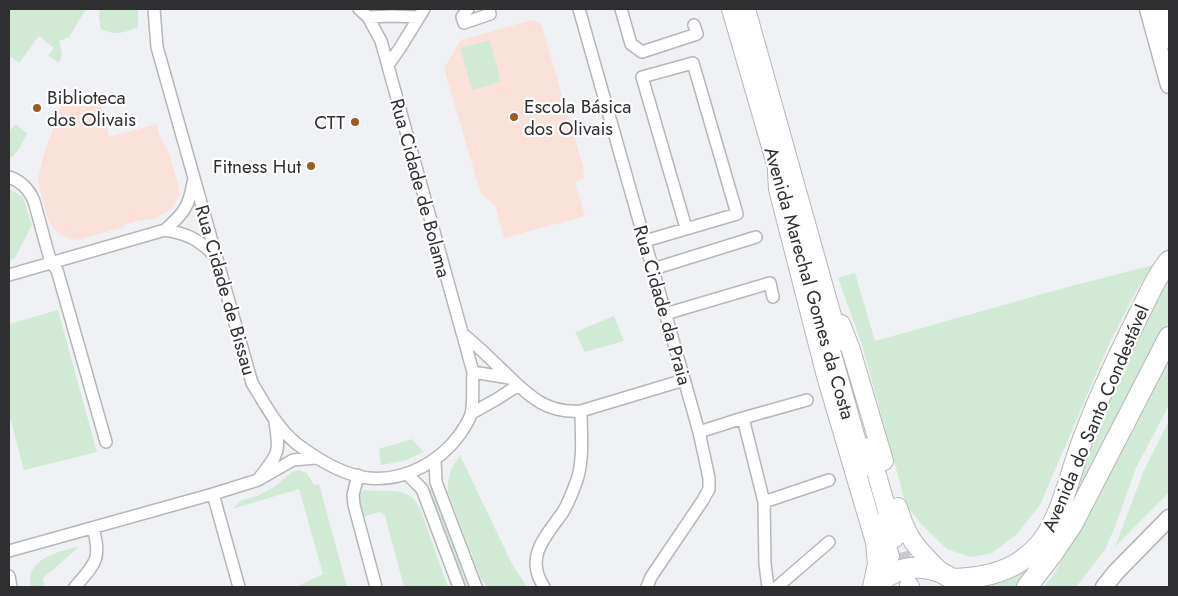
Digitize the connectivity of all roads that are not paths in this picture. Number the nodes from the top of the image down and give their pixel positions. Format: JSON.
{"nodes":[{"id":1,"x":154,"y":9,"type":"edge"},
{"id":2,"x":358,"y":9,"type":"edge"},
{"id":3,"x":468,"y":9,"type":"edge"},
{"id":4,"x":489,"y":9,"type":"edge"},
{"id":5,"x":579,"y":9,"type":"edge"},
{"id":6,"x":621,"y":9,"type":"edge"},
{"id":7,"x":731,"y":9,"type":"edge"},
{"id":8,"x":746,"y":9,"type":"edge"},
{"id":9,"x":1148,"y":9,"type":"edge"},
{"id":10,"x":1160,"y":9,"type":"edge"},
{"id":11,"x":421,"y":13,"type":"edge"},
{"id":12,"x":368,"y":17,"type":"junction"},
{"id":13,"x":694,"y":25,"type":"dead end"},
{"id":14,"x":1169,"y":40,"type":"edge"},
{"id":15,"x":388,"y":65,"type":"junction"},
{"id":16,"x":1169,"y":85,"type":"edge"},
{"id":17,"x":778,"y":171,"type":"junction"},
{"id":18,"x":9,"y":177,"type":"edge"},
{"id":19,"x":194,"y":178,"type":"junction"},
{"id":20,"x":686,"y":228,"type":"junction"},
{"id":21,"x":165,"y":230,"type":"junction"},
{"id":22,"x":756,"y":237,"type":"dead end"},
{"id":23,"x":645,"y":241,"type":"junction"},
{"id":24,"x":217,"y":258,"type":"junction"},
{"id":25,"x":1168,"y":262,"type":"edge"},
{"id":26,"x":51,"y":263,"type":"junction"},
{"id":27,"x":653,"y":269,"type":"junction"},
{"id":28,"x":9,"y":276,"type":"edge"},
{"id":29,"x":822,"y":278,"type":"junction"},
{"id":30,"x":774,"y":297,"type":"dead end"},
{"id":31,"x":666,"y":314,"type":"junction"},
{"id":32,"x":824,"y":325,"type":"junction"},
{"id":33,"x":462,"y":333,"type":"junction"},
{"id":34,"x":1169,"y":337,"type":"edge"},
{"id":35,"x":472,"y":372,"type":"junction"},
{"id":36,"x":827,"y":376,"type":"junction"},
{"id":37,"x":684,"y":380,"type":"junction"},
{"id":38,"x":513,"y":382,"type":"junction"},
{"id":39,"x":807,"y":400,"type":"dead end"},
{"id":40,"x":581,"y":410,"type":"junction"},
{"id":41,"x":472,"y":413,"type":"junction"},
{"id":42,"x":744,"y":418,"type":"junction"},
{"id":43,"x":275,"y":422,"type":"junction"},
{"id":44,"x":699,"y":432,"type":"junction"},
{"id":45,"x":106,"y":442,"type":"dead end"},
{"id":46,"x":316,"y":458,"type":"junction"},
{"id":47,"x":435,"y":461,"type":"junction"},
{"id":48,"x":407,"y":474,"type":"junction"},
{"id":49,"x":358,"y":475,"type":"junction"},
{"id":50,"x":258,"y":480,"type":"junction"},
{"id":51,"x":829,"y":480,"type":"dead end"},
{"id":52,"x":213,"y":494,"type":"junction"},
{"id":53,"x":764,"y":502,"type":"junction"},
{"id":54,"x":1169,"y":518,"type":"edge"},
{"id":55,"x":93,"y":528,"type":"junction"},
{"id":56,"x":829,"y":542,"type":"dead end"},
{"id":57,"x":9,"y":551,"type":"edge"},
{"id":58,"x":9,"y":576,"type":"edge"},
{"id":59,"x":952,"y":580,"type":"edge"},
{"id":60,"x":1114,"y":580,"type":"edge"},
{"id":61,"x":11,"y":587,"type":"edge"},
{"id":62,"x":75,"y":587,"type":"edge"},
{"id":63,"x":238,"y":587,"type":"edge"},
{"id":64,"x":376,"y":587,"type":"edge"},
{"id":65,"x":459,"y":587,"type":"edge"},
{"id":66,"x":476,"y":587,"type":"edge"},
{"id":67,"x":544,"y":587,"type":"edge"},
{"id":68,"x":646,"y":587,"type":"edge"},
{"id":69,"x":768,"y":587,"type":"edge"},
{"id":70,"x":777,"y":587,"type":"edge"},
{"id":71,"x":874,"y":587,"type":"edge"},
{"id":72,"x":1027,"y":587,"type":"edge"},
{"id":73,"x":1104,"y":587,"type":"edge"}],
"edges":[{"from":1,"to":19,"type":"street","name":"Rua Cidade de Bissau"},
{"from":2,"to":12,"type":"street","name":"Rua Cidade de Bolama"},
{"from":3,"to":4,"type":"street"},
{"from":5,"to":23,"type":"street","name":"Rua Cidade da Praia"},
{"from":6,"to":13,"type":"street"},
{"from":7,"to":17,"type":"main road","name":"Avenida Marechal Gomes da Costa"},
{"from":8,"to":29,"type":"main road","name":"Avenida Marechal Gomes da Costa"},
{"from":9,"to":16,"type":"street"},
{"from":10,"to":14,"type":"street"},
{"from":11,"to":12,"type":"street"},
{"from":11,"to":15,"type":"street"},
{"from":12,"to":15,"type":"street","name":"Rua Cidade de Bolama"},
{"from":15,"to":33,"type":"street","name":"Rua Cidade de Bolama"},
{"from":17,"to":32,"type":"main road","name":"Avenida Marechal Gomes da Costa"},
{"from":17,"to":36,"type":"highway"},
{"from":18,"to":26,"type":"street"},
{"from":19,"to":21,"type":"street"},
{"from":19,"to":24,"type":"street","name":"Rua Cidade de Bissau"},
{"from":20,"to":20,"type":"street"},
{"from":20,"to":23,"type":"street"},
{"from":21,"to":24,"type":"street"},
{"from":21,"to":26,"type":"street"},
{"from":22,"to":27,"type":"street"},
{"from":23,"to":27,"type":"street","name":"Rua Cidade da Praia"},
{"from":24,"to":43,"type":"street","name":"Rua Cidade de Bissau"},
{"from":25,"to":59,"type":"highway","name":"Avenida do Santo Condestável"},
{"from":26,"to":28,"type":"street"},
{"from":26,"to":45,"type":"street"},
{"from":27,"to":31,"type":"street","name":"Rua Cidade da Praia"},
{"from":29,"to":32,"type":"main road","name":"Avenida Marechal Gomes da Costa"},
{"from":29,"to":59,"type":"main road"},
{"from":30,"to":31,"type":"street"},
{"from":31,"to":37,"type":"street","name":"Rua Cidade da Praia"},
{"from":32,"to":36,"type":"highway"},
{"from":33,"to":35,"type":"street","name":"Rua Cidade de Bolama"},
{"from":33,"to":38,"type":"street"},
{"from":34,"to":72,"type":"highway","name":"Avenida do Santo Condestável"},
{"from":35,"to":38,"type":"street"},
{"from":35,"to":41,"type":"street"},
{"from":36,"to":71,"type":"highway"},
{"from":37,"to":40,"type":"street"},
{"from":37,"to":44,"type":"street","name":"Rua Cidade da Praia"},
{"from":38,"to":40,"type":"street"},
{"from":38,"to":41,"type":"street"},
{"from":39,"to":42,"type":"street"},
{"from":40,"to":67,"type":"street"},
{"from":41,"to":47,"type":"street","name":"Rua Cidade de Bissau"},
{"from":42,"to":44,"type":"street"},
{"from":42,"to":53,"type":"street"},
{"from":43,"to":46,"type":"street","name":"Rua Cidade de Bissau"},
{"from":43,"to":50,"type":"street"},
{"from":44,"to":68,"type":"street","name":"Rua Cidade da Praia"},
{"from":46,"to":49,"type":"street","name":"Rua Cidade de Bissau"},
{"from":46,"to":50,"type":"street"},
{"from":47,"to":48,"type":"street","name":"Rua Cidade de Bissau"},
{"from":47,"to":66,"type":"street"},
{"from":48,"to":49,"type":"street","name":"Rua Cidade de Bissau"},
{"from":48,"to":65,"type":"street"},
{"from":49,"to":64,"type":"street"},
{"from":50,"to":52,"type":"street"},
{"from":51,"to":53,"type":"street"},
{"from":52,"to":55,"type":"street"},
{"from":52,"to":63,"type":"street"},
{"from":53,"to":69,"type":"street"},
{"from":54,"to":60,"type":"street"},
{"from":55,"to":57,"type":"street"},
{"from":55,"to":62,"type":"street"},
{"from":56,"to":70,"type":"street"},
{"from":58,"to":61,"type":"street"},
{"from":59,"to":71,"type":"highway","name":"Avenida do Santo Condestável"},
{"from":60,"to":73,"type":"street"}]}
